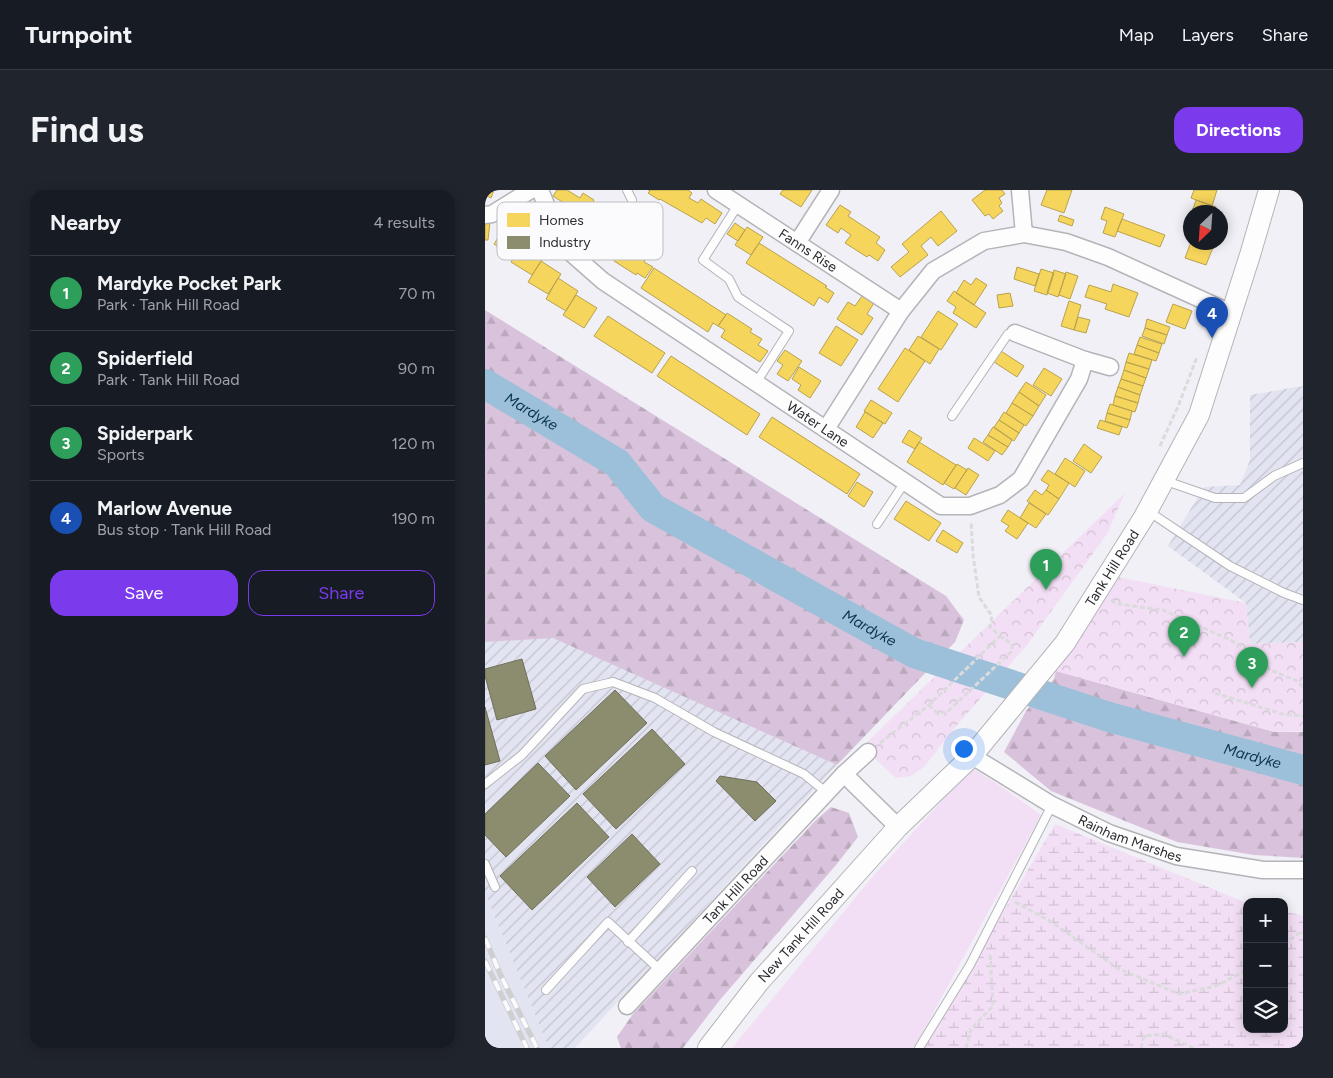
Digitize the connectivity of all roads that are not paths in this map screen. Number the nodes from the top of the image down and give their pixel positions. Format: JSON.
{"nodes":[{"id":1,"x":531,"y":190,"type":"edge"},
{"id":2,"x":540,"y":190,"type":"edge"},
{"id":3,"x":627,"y":190,"type":"edge"},
{"id":4,"x":716,"y":190,"type":"edge"},
{"id":5,"x":831,"y":190,"type":"edge"},
{"id":6,"x":1020,"y":190,"type":"edge"},
{"id":7,"x":1269,"y":190,"type":"edge"},
{"id":8,"x":632,"y":200,"type":"dead end"},
{"id":9,"x":512,"y":202,"type":"edge"},
{"id":10,"x":545,"y":202,"type":"edge"},
{"id":11,"x":737,"y":205,"type":"junction"},
{"id":12,"x":497,"y":211,"type":"edge"},
{"id":13,"x":485,"y":215,"type":"edge"},
{"id":14,"x":1024,"y":234,"type":"junction"},
{"id":15,"x":797,"y":244,"type":"junction"},
{"id":16,"x":579,"y":260,"type":"edge"},
{"id":17,"x":901,"y":310,"type":"junction"},
{"id":18,"x":1231,"y":313,"type":"junction"},
{"id":19,"x":1015,"y":332,"type":"joint"},
{"id":20,"x":1085,"y":360,"type":"junction"},
{"id":21,"x":1110,"y":367,"type":"dead end"},
{"id":22,"x":756,"y":383,"type":"junction"},
{"id":23,"x":953,"y":416,"type":"dead end"},
{"id":24,"x":826,"y":429,"type":"junction"},
{"id":25,"x":1303,"y":463,"type":"edge"},
{"id":26,"x":1164,"y":480,"type":"junction"},
{"id":27,"x":906,"y":482,"type":"junction"},
{"id":28,"x":1148,"y":510,"type":"junction"},
{"id":29,"x":877,"y":524,"type":"dead end"},
{"id":30,"x":1303,"y":600,"type":"edge"},
{"id":31,"x":868,"y":752,"type":"road end"},
{"id":32,"x":972,"y":756,"type":"junction"},
{"id":33,"x":844,"y":774,"type":"junction"},
{"id":34,"x":485,"y":784,"type":"edge"},
{"id":35,"x":827,"y":793,"type":"junction"},
{"id":36,"x":1053,"y":805,"type":"junction"},
{"id":37,"x":898,"y":827,"type":"junction"},
{"id":38,"x":485,"y":864,"type":"edge"},
{"id":39,"x":1303,"y":870,"type":"edge"},
{"id":40,"x":692,"y":871,"type":"dead end"},
{"id":41,"x":495,"y":886,"type":"dead end"},
{"id":42,"x":628,"y":942,"type":"junction"},
{"id":43,"x":661,"y":970,"type":"junction"},
{"id":44,"x":546,"y":990,"type":"dead end"},
{"id":45,"x":627,"y":1006,"type":"dead end"},
{"id":46,"x":708,"y":1048,"type":"edge"},
{"id":47,"x":919,"y":1048,"type":"edge"}],
"edges":[{"from":1,"to":9,"type":"street"},
{"from":2,"to":10,"type":"street","name":"Water Lane"},
{"from":3,"to":8,"type":"lane"},
{"from":4,"to":11,"type":"street","name":"Fanns Rise"},
{"from":5,"to":15,"type":"street"},
{"from":6,"to":14,"type":"street"},
{"from":7,"to":18,"type":"street","name":"Tank Hill Road"},
{"from":11,"to":15,"type":"street","name":"Fanns Rise"},
{"from":11,"to":22,"type":"lane"},
{"from":12,"to":13,"type":"street"},
{"from":14,"to":17,"type":"street"},
{"from":14,"to":18,"type":"street"},
{"from":15,"to":17,"type":"street","name":"Fanns Rise"},
{"from":16,"to":22,"type":"street","name":"Water Lane"},
{"from":17,"to":24,"type":"street"},
{"from":18,"to":26,"type":"street","name":"Tank Hill Road"},
{"from":19,"to":20,"type":"street"},
{"from":19,"to":23,"type":"lane"},
{"from":20,"to":21,"type":"street"},
{"from":20,"to":27,"type":"street","name":"Water Lane"},
{"from":22,"to":24,"type":"street","name":"Water Lane"},
{"from":24,"to":27,"type":"street","name":"Water Lane"},
{"from":25,"to":26,"type":"lane"},
{"from":26,"to":28,"type":"street","name":"Tank Hill Road"},
{"from":27,"to":29,"type":"lane"},
{"from":28,"to":30,"type":"lane"},
{"from":28,"to":32,"type":"street","name":"Tank Hill Road"},
{"from":31,"to":33,"type":"street","name":"Tank Hill Road"},
{"from":32,"to":36,"type":"street","name":"Rainham Marshes"},
{"from":32,"to":37,"type":"street","name":"Tank Hill Road"},
{"from":33,"to":35,"type":"street","name":"Tank Hill Road"},
{"from":33,"to":37,"type":"street"},
{"from":34,"to":35,"type":"lane"},
{"from":35,"to":43,"type":"street","name":"Tank Hill Road"},
{"from":36,"to":39,"type":"street","name":"Rainham Marshes"},
{"from":36,"to":47,"type":"lane"},
{"from":37,"to":46,"type":"street","name":"New Tank Hill Road"},
{"from":38,"to":41,"type":"lane"},
{"from":40,"to":42,"type":"lane"},
{"from":42,"to":43,"type":"lane"},
{"from":42,"to":44,"type":"lane"},
{"from":43,"to":45,"type":"street","name":"Tank Hill Road"}]}
